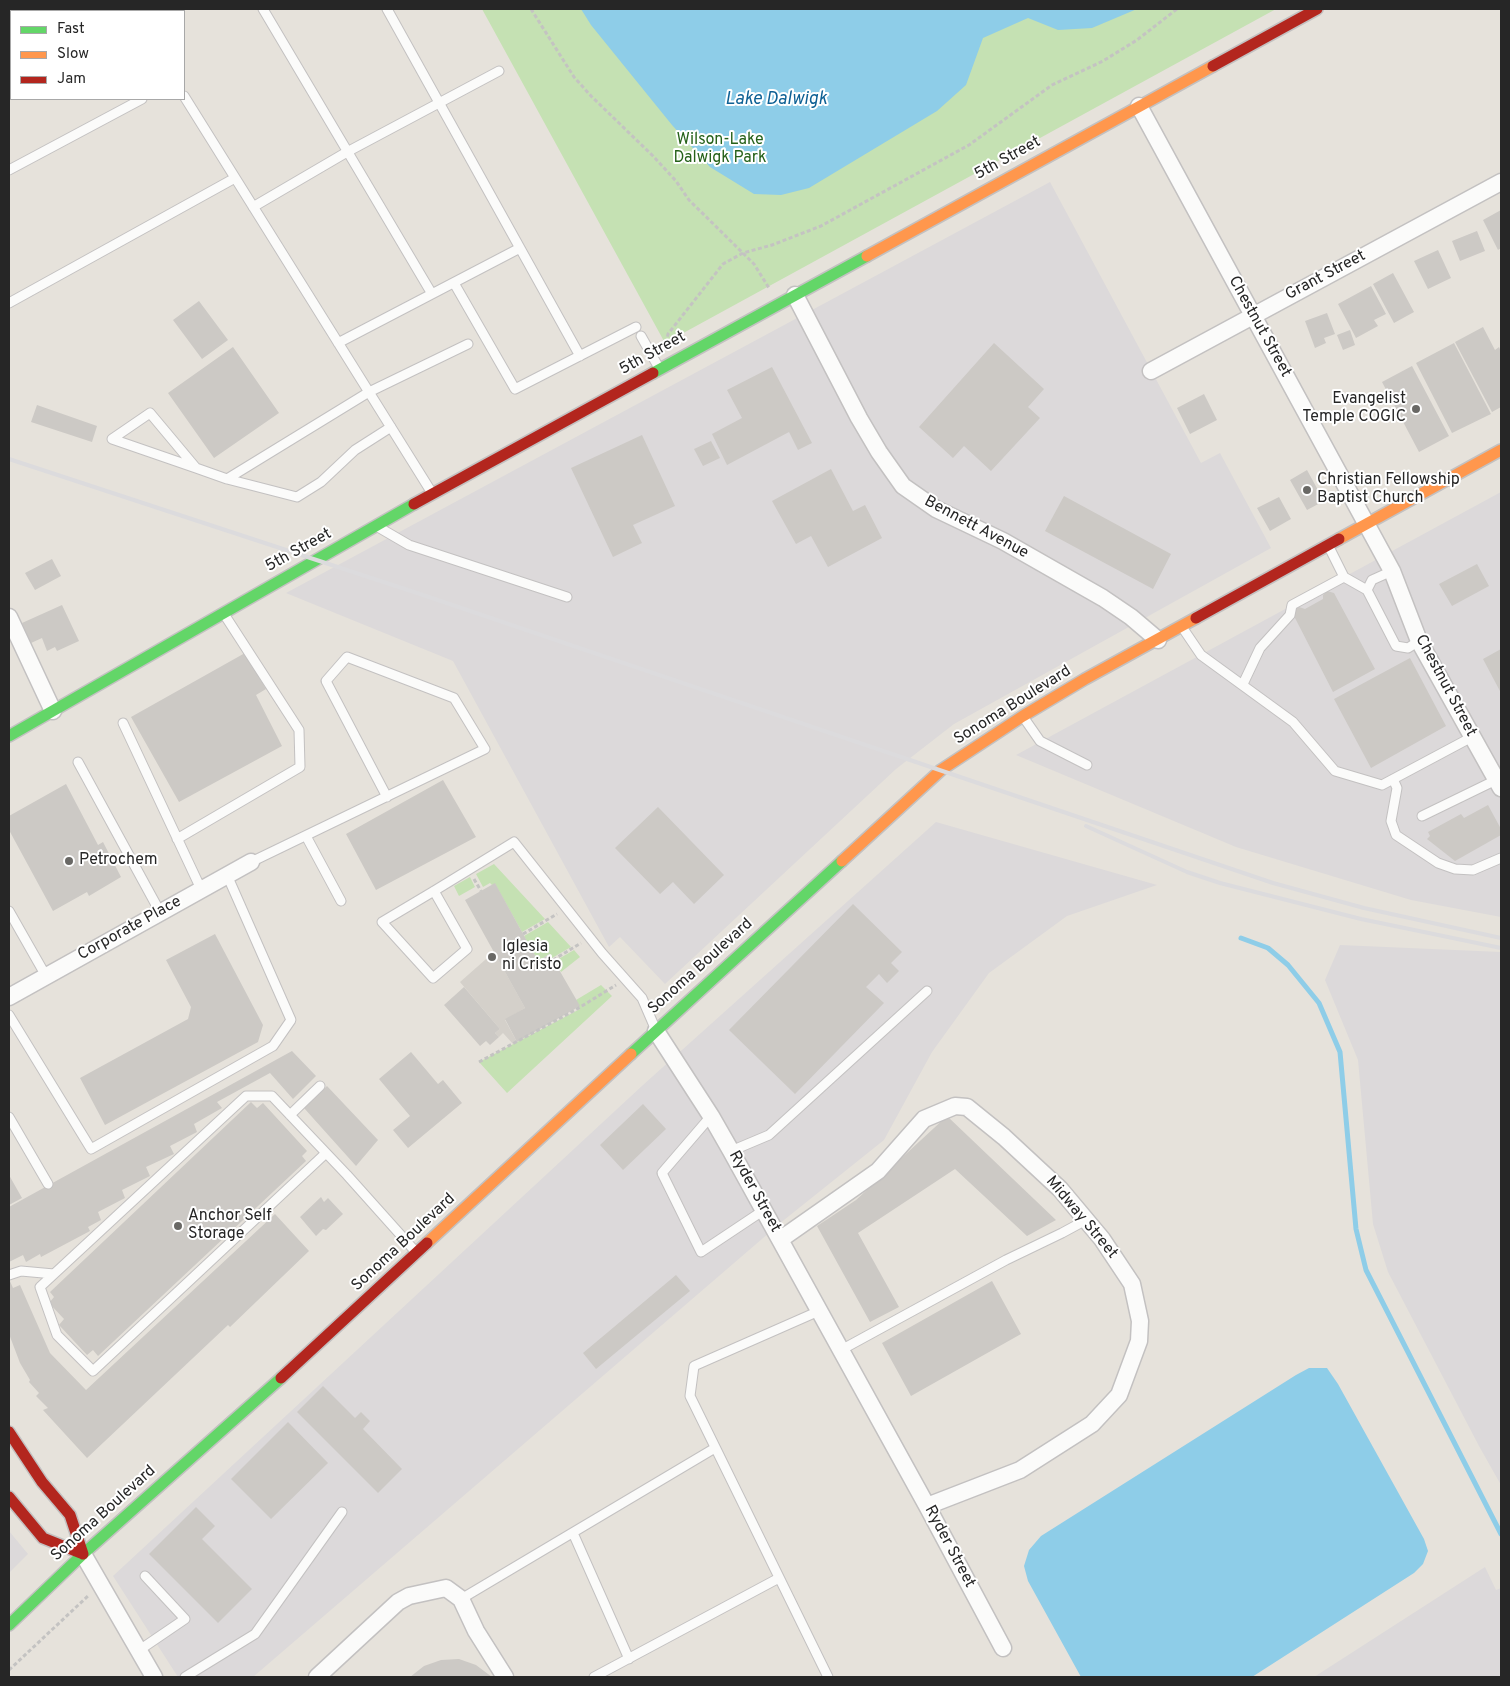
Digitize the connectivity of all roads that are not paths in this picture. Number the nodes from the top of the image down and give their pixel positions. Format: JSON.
{"nodes":[{"id":1,"x":263,"y":9,"type":"edge"},
{"id":2,"x":387,"y":9,"type":"edge"},
{"id":3,"x":1317,"y":9,"type":"edge"},
{"id":4,"x":499,"y":71,"type":"dead end"},
{"id":5,"x":185,"y":98,"type":"edge"},
{"id":6,"x":140,"y":100,"type":"edge"},
{"id":7,"x":439,"y":103,"type":"junction"},
{"id":8,"x":1139,"y":106,"type":"junction"},
{"id":9,"x":347,"y":152,"type":"junction"},
{"id":10,"x":9,"y":170,"type":"edge"},
{"id":11,"x":235,"y":178,"type":"junction"},
{"id":12,"x":1501,"y":182,"type":"edge"},
{"id":13,"x":253,"y":207,"type":"junction"},
{"id":14,"x":520,"y":248,"type":"junction"},
{"id":15,"x":454,"y":283,"type":"junction"},
{"id":16,"x":432,"y":294,"type":"junction"},
{"id":17,"x":795,"y":294,"type":"junction"},
{"id":18,"x":9,"y":303,"type":"edge"},
{"id":19,"x":1253,"y":316,"type":"junction"},
{"id":20,"x":636,"y":327,"type":"dead end"},
{"id":21,"x":641,"y":336,"type":"dead end"},
{"id":22,"x":338,"y":344,"type":"junction"},
{"id":23,"x":468,"y":344,"type":"dead end"},
{"id":24,"x":580,"y":356,"type":"junction"},
{"id":25,"x":659,"y":369,"type":"junction"},
{"id":26,"x":1151,"y":371,"type":"dead end"},
{"id":27,"x":369,"y":392,"type":"junction"},
{"id":28,"x":391,"y":427,"type":"junction"},
{"id":29,"x":1501,"y":450,"type":"edge"},
{"id":30,"x":196,"y":468,"type":"junction"},
{"id":31,"x":227,"y":479,"type":"junction"},
{"id":32,"x":432,"y":494,"type":"junction"},
{"id":33,"x":1367,"y":524,"type":"junction"},
{"id":34,"x":376,"y":526,"type":"junction"},
{"id":35,"x":1328,"y":546,"type":"junction"},
{"id":36,"x":1392,"y":571,"type":"junction"},
{"id":37,"x":1344,"y":576,"type":"junction"},
{"id":38,"x":1367,"y":590,"type":"junction"},
{"id":39,"x":567,"y":597,"type":"dead end"},
{"id":40,"x":223,"y":612,"type":"junction"},
{"id":41,"x":9,"y":617,"type":"edge"},
{"id":42,"x":1182,"y":626,"type":"junction"},
{"id":43,"x":1158,"y":640,"type":"junction"},
{"id":44,"x":1419,"y":642,"type":"junction"},
{"id":45,"x":1243,"y":684,"type":"junction"},
{"id":46,"x":52,"y":711,"type":"junction"},
{"id":47,"x":1023,"y":716,"type":"junction"},
{"id":48,"x":123,"y":723,"type":"dead end"},
{"id":49,"x":9,"y":736,"type":"edge"},
{"id":50,"x":1472,"y":737,"type":"junction"},
{"id":51,"x":78,"y":762,"type":"dead end"},
{"id":52,"x":1087,"y":766,"type":"dead end"},
{"id":53,"x":1393,"y":779,"type":"junction"},
{"id":54,"x":1499,"y":784,"type":"edge"},
{"id":55,"x":387,"y":797,"type":"junction"},
{"id":56,"x":1422,"y":816,"type":"dead end"},
{"id":57,"x":306,"y":836,"type":"junction"},
{"id":58,"x":177,"y":839,"type":"junction"},
{"id":59,"x":1501,"y":858,"type":"edge"},
{"id":60,"x":251,"y":862,"type":"joint"},
{"id":61,"x":227,"y":875,"type":"junction"},
{"id":62,"x":201,"y":889,"type":"junction"},
{"id":63,"x":434,"y":890,"type":"junction"},
{"id":64,"x":341,"y":901,"type":"dead end"},
{"id":65,"x":9,"y":911,"type":"edge"},
{"id":66,"x":160,"y":912,"type":"junction"},
{"id":67,"x":46,"y":976,"type":"junction"},
{"id":68,"x":927,"y":990,"type":"dead end"},
{"id":69,"x":9,"y":997,"type":"edge"},
{"id":70,"x":9,"y":1014,"type":"edge"},
{"id":71,"x":656,"y":1031,"type":"junction"},
{"id":72,"x":320,"y":1086,"type":"dead end"},
{"id":73,"x":290,"y":1115,"type":"junction"},
{"id":74,"x":712,"y":1116,"type":"junction"},
{"id":75,"x":9,"y":1117,"type":"edge"},
{"id":76,"x":732,"y":1151,"type":"junction"},
{"id":77,"x":326,"y":1153,"type":"junction"},
{"id":78,"x":48,"y":1184,"type":"dead end"},
{"id":79,"x":764,"y":1210,"type":"junction"},
{"id":80,"x":1086,"y":1220,"type":"junction"},
{"id":81,"x":781,"y":1239,"type":"junction"},
{"id":82,"x":417,"y":1253,"type":"junction"},
{"id":83,"x":54,"y":1274,"type":"junction"},
{"id":84,"x":9,"y":1275,"type":"edge"},
{"id":85,"x":819,"y":1311,"type":"junction"},
{"id":86,"x":840,"y":1350,"type":"junction"},
{"id":87,"x":9,"y":1432,"type":"edge"},
{"id":88,"x":715,"y":1448,"type":"junction"},
{"id":89,"x":9,"y":1497,"type":"edge"},
{"id":90,"x":927,"y":1506,"type":"junction"},
{"id":91,"x":342,"y":1512,"type":"dead end"},
{"id":92,"x":573,"y":1533,"type":"junction"},
{"id":93,"x":83,"y":1554,"type":"junction"},
{"id":94,"x":145,"y":1576,"type":"dead end"},
{"id":95,"x":779,"y":1578,"type":"junction"},
{"id":96,"x":461,"y":1600,"type":"junction"},
{"id":97,"x":9,"y":1625,"type":"edge"},
{"id":98,"x":1003,"y":1648,"type":"dead end"},
{"id":99,"x":138,"y":1651,"type":"junction"},
{"id":100,"x":629,"y":1658,"type":"junction"},
{"id":101,"x":154,"y":1677,"type":"edge"},
{"id":102,"x":185,"y":1677,"type":"edge"},
{"id":103,"x":317,"y":1677,"type":"edge"},
{"id":104,"x":505,"y":1677,"type":"edge"},
{"id":105,"x":594,"y":1677,"type":"edge"},
{"id":106,"x":828,"y":1677,"type":"edge"}],
"edges":[{"from":1,"to":9,"type":"lane"},
{"from":2,"to":7,"type":"lane"},
{"from":3,"to":8,"type":"main road","name":"5th Street"},
{"from":4,"to":7,"type":"lane"},
{"from":5,"to":11,"type":"lane"},
{"from":6,"to":10,"type":"lane"},
{"from":7,"to":9,"type":"lane"},
{"from":7,"to":14,"type":"lane"},
{"from":8,"to":17,"type":"main road","name":"5th Street"},
{"from":8,"to":19,"type":"street","name":"Chestnut Street"},
{"from":9,"to":13,"type":"lane"},
{"from":9,"to":16,"type":"lane"},
{"from":11,"to":13,"type":"lane"},
{"from":11,"to":18,"type":"lane"},
{"from":12,"to":19,"type":"street","name":"Grant Street"},
{"from":13,"to":22,"type":"lane"},
{"from":14,"to":15,"type":"lane"},
{"from":14,"to":24,"type":"lane"},
{"from":15,"to":16,"type":"lane"},
{"from":15,"to":24,"type":"lane"},
{"from":16,"to":22,"type":"lane"},
{"from":17,"to":25,"type":"main road","name":"5th Street"},
{"from":17,"to":43,"type":"street","name":"Bennett Avenue"},
{"from":19,"to":26,"type":"street","name":"Grant Street"},
{"from":19,"to":33,"type":"street","name":"Chestnut Street"},
{"from":20,"to":24,"type":"lane"},
{"from":21,"to":25,"type":"lane"},
{"from":22,"to":27,"type":"lane"},
{"from":23,"to":27,"type":"lane"},
{"from":25,"to":32,"type":"main road","name":"5th Street"},
{"from":27,"to":28,"type":"lane"},
{"from":27,"to":31,"type":"lane"},
{"from":28,"to":31,"type":"lane"},
{"from":28,"to":32,"type":"lane"},
{"from":29,"to":33,"type":"main road","name":"Sonoma Boulevard"},
{"from":30,"to":30,"type":"lane"},
{"from":30,"to":31,"type":"lane"},
{"from":32,"to":34,"type":"main road","name":"5th Street"},
{"from":33,"to":35,"type":"main road","name":"Sonoma Boulevard"},
{"from":33,"to":36,"type":"street","name":"Chestnut Street"},
{"from":34,"to":39,"type":"lane"},
{"from":34,"to":40,"type":"main road","name":"5th Street"},
{"from":35,"to":37,"type":"lane"},
{"from":35,"to":42,"type":"main road","name":"Sonoma Boulevard"},
{"from":36,"to":38,"type":"lane"},
{"from":36,"to":44,"type":"street","name":"Chestnut Street"},
{"from":37,"to":38,"type":"lane"},
{"from":37,"to":45,"type":"lane"},
{"from":38,"to":44,"type":"lane"},
{"from":40,"to":46,"type":"main road","name":"5th Street"},
{"from":40,"to":58,"type":"lane"},
{"from":41,"to":46,"type":"street"},
{"from":42,"to":43,"type":"main road","name":"Sonoma Boulevard"},
{"from":42,"to":45,"type":"lane"},
{"from":43,"to":47,"type":"main road","name":"Sonoma Boulevard"},
{"from":44,"to":50,"type":"street","name":"Chestnut Street"},
{"from":45,"to":53,"type":"lane"},
{"from":46,"to":49,"type":"main road","name":"5th Street"},
{"from":47,"to":52,"type":"lane"},
{"from":47,"to":71,"type":"main road","name":"Sonoma Boulevard"},
{"from":48,"to":58,"type":"lane"},
{"from":50,"to":53,"type":"lane"},
{"from":50,"to":54,"type":"street","name":"Chestnut Street"},
{"from":51,"to":66,"type":"lane"},
{"from":53,"to":59,"type":"lane"},
{"from":54,"to":56,"type":"lane"},
{"from":55,"to":55,"type":"lane"},
{"from":55,"to":57,"type":"lane"},
{"from":57,"to":60,"type":"lane"},
{"from":57,"to":64,"type":"lane"},
{"from":58,"to":62,"type":"lane"},
{"from":60,"to":61,"type":"street","name":"Corporate Place"},
{"from":61,"to":62,"type":"street","name":"Corporate Place"},
{"from":61,"to":70,"type":"lane"},
{"from":62,"to":66,"type":"street","name":"Corporate Place"},
{"from":63,"to":63,"type":"lane","name":"Ryder Street"},
{"from":63,"to":71,"type":"lane","name":"Ryder Street"},
{"from":65,"to":67,"type":"lane"},
{"from":66,"to":67,"type":"street","name":"Corporate Place"},
{"from":67,"to":69,"type":"street","name":"Corporate Place"},
{"from":68,"to":76,"type":"lane"},
{"from":71,"to":74,"type":"street","name":"Ryder Street"},
{"from":71,"to":82,"type":"main road","name":"Sonoma Boulevard"},
{"from":72,"to":73,"type":"lane"},
{"from":73,"to":77,"type":"lane"},
{"from":73,"to":83,"type":"lane"},
{"from":74,"to":76,"type":"street","name":"Ryder Street"},
{"from":74,"to":79,"type":"lane"},
{"from":75,"to":78,"type":"lane"},
{"from":76,"to":79,"type":"street","name":"Ryder Street"},
{"from":77,"to":82,"type":"lane"},
{"from":77,"to":83,"type":"lane"},
{"from":79,"to":81,"type":"street","name":"Ryder Street"},
{"from":80,"to":81,"type":"street","name":"Midway Street"},
{"from":80,"to":86,"type":"lane"},
{"from":80,"to":90,"type":"street","name":"Midway Street"},
{"from":81,"to":85,"type":"street","name":"Ryder Street"},
{"from":82,"to":93,"type":"main road","name":"Sonoma Boulevard"},
{"from":83,"to":84,"type":"lane"},
{"from":85,"to":86,"type":"street","name":"Ryder Street"},
{"from":85,"to":88,"type":"lane"},
{"from":86,"to":90,"type":"street","name":"Ryder Street"},
{"from":87,"to":93,"type":"main road"},
{"from":88,"to":92,"type":"lane"},
{"from":88,"to":95,"type":"lane"},
{"from":89,"to":93,"type":"main road"},
{"from":90,"to":98,"type":"street","name":"Ryder Street"},
{"from":91,"to":102,"type":"lane"},
{"from":92,"to":96,"type":"lane"},
{"from":92,"to":100,"type":"lane"},
{"from":93,"to":97,"type":"main road","name":"Sonoma Boulevard"},
{"from":93,"to":99,"type":"street"},
{"from":94,"to":99,"type":"lane"},
{"from":95,"to":100,"type":"lane"},
{"from":95,"to":106,"type":"lane"},
{"from":96,"to":103,"type":"street"},
{"from":96,"to":104,"type":"street"},
{"from":99,"to":101,"type":"street"},
{"from":100,"to":105,"type":"lane"}]}
